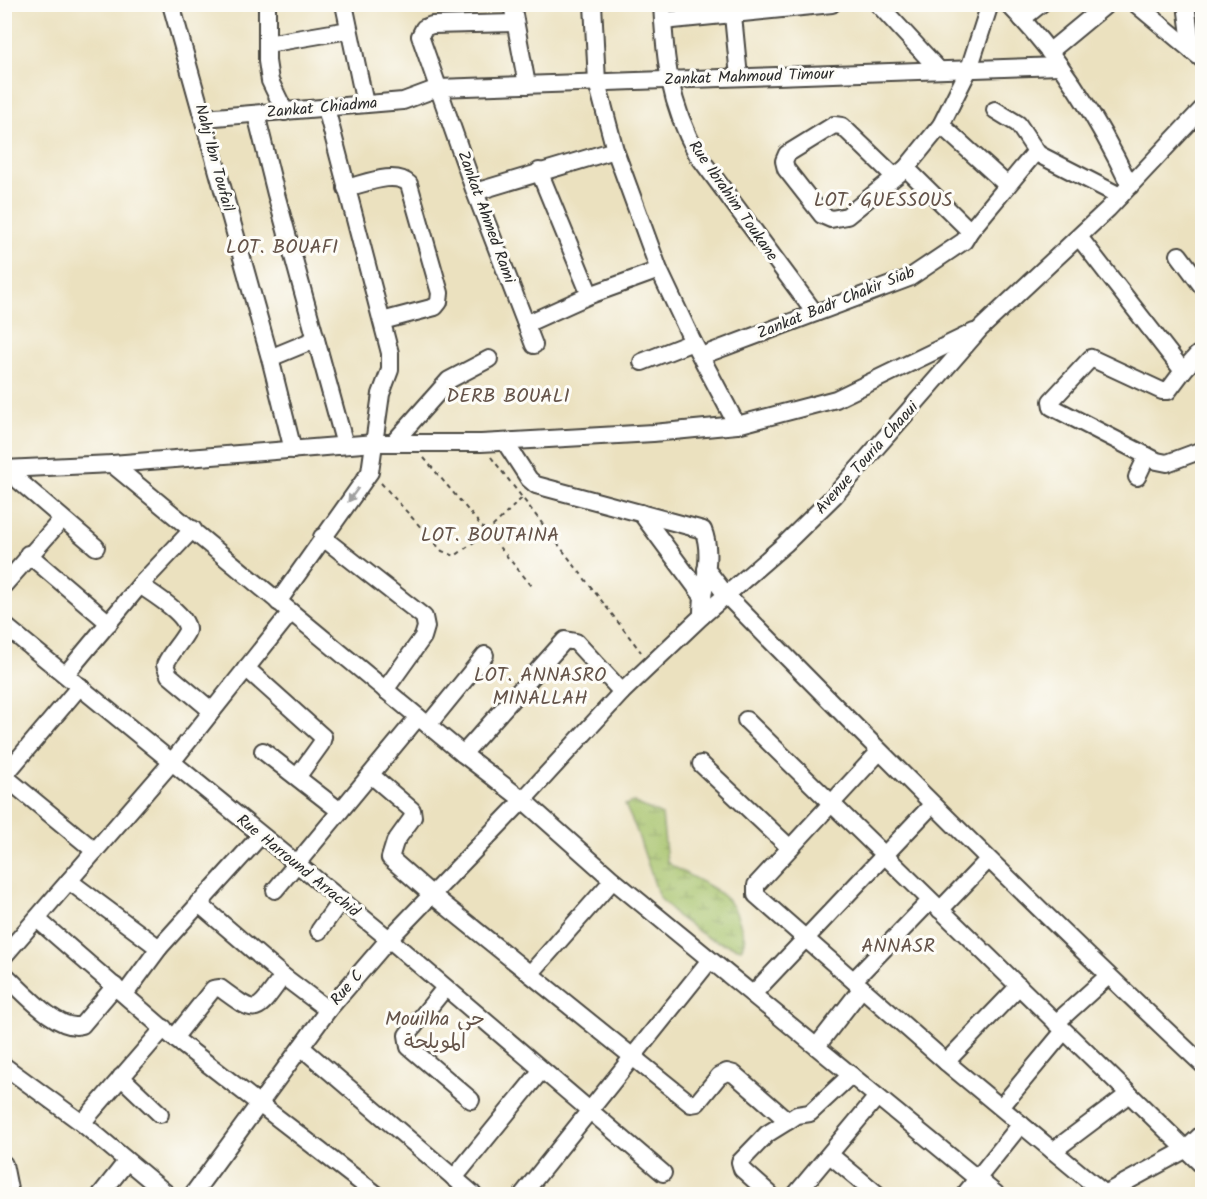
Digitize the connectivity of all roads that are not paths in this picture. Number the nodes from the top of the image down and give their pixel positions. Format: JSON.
{"nodes":[{"id":1,"x":171,"y":4,"type":"edge"},
{"id":2,"x":267,"y":4,"type":"edge"},
{"id":3,"x":344,"y":4,"type":"edge"},
{"id":4,"x":512,"y":4,"type":"edge"},
{"id":5,"x":593,"y":4,"type":"edge"},
{"id":6,"x":832,"y":4,"type":"edge"},
{"id":7,"x":878,"y":4,"type":"edge"},
{"id":8,"x":990,"y":4,"type":"edge"},
{"id":9,"x":1008,"y":4,"type":"edge"},
{"id":10,"x":1041,"y":4,"type":"edge"},
{"id":11,"x":1107,"y":4,"type":"edge"},
{"id":12,"x":1136,"y":4,"type":"edge"},
{"id":13,"x":1186,"y":4,"type":"edge"},
{"id":14,"x":732,"y":9,"type":"edge"},
{"id":15,"x":662,"y":13,"type":"edge"},
{"id":16,"x":1022,"y":20,"type":"junction"},
{"id":17,"x":515,"y":23,"type":"junction"},
{"id":18,"x":348,"y":30,"type":"junction"},
{"id":19,"x":267,"y":44,"type":"junction"},
{"id":20,"x":1049,"y":52,"type":"junction"},
{"id":21,"x":1197,"y":55,"type":"edge"},
{"id":22,"x":1060,"y":66,"type":"junction"},
{"id":23,"x":969,"y":69,"type":"junction"},
{"id":24,"x":939,"y":70,"type":"junction"},
{"id":25,"x":739,"y":77,"type":"junction"},
{"id":26,"x":668,"y":80,"type":"junction"},
{"id":27,"x":597,"y":82,"type":"junction"},
{"id":28,"x":527,"y":85,"type":"junction"},
{"id":29,"x":438,"y":88,"type":"junction"},
{"id":30,"x":365,"y":104,"type":"junction"},
{"id":31,"x":326,"y":108,"type":"junction"},
{"id":32,"x":1203,"y":109,"type":"edge"},
{"id":33,"x":995,"y":110,"type":"dead end"},
{"id":34,"x":285,"y":112,"type":"junction"},
{"id":35,"x":256,"y":114,"type":"junction"},
{"id":36,"x":204,"y":118,"type":"junction"},
{"id":37,"x":941,"y":125,"type":"junction"},
{"id":38,"x":615,"y":150,"type":"junction"},
{"id":39,"x":1036,"y":155,"type":"junction"},
{"id":40,"x":539,"y":171,"type":"junction"},
{"id":41,"x":900,"y":172,"type":"junction"},
{"id":42,"x":1007,"y":185,"type":"junction"},
{"id":43,"x":346,"y":188,"type":"junction"},
{"id":44,"x":1125,"y":191,"type":"junction"},
{"id":45,"x":475,"y":192,"type":"junction"},
{"id":46,"x":970,"y":231,"type":"junction"},
{"id":47,"x":1078,"y":237,"type":"junction"},
{"id":48,"x":1179,"y":255,"type":"dead end"},
{"id":49,"x":659,"y":270,"type":"junction"},
{"id":50,"x":1203,"y":286,"type":"edge"},
{"id":51,"x":590,"y":295,"type":"junction"},
{"id":52,"x":814,"y":313,"type":"junction"},
{"id":53,"x":382,"y":321,"type":"junction"},
{"id":54,"x":526,"y":324,"type":"junction"},
{"id":55,"x":980,"y":329,"type":"junction"},
{"id":56,"x":316,"y":339,"type":"junction"},
{"id":57,"x":534,"y":345,"type":"dead end"},
{"id":58,"x":697,"y":349,"type":"junction"},
{"id":59,"x":1203,"y":356,"type":"edge"},
{"id":60,"x":270,"y":358,"type":"junction"},
{"id":61,"x":489,"y":359,"type":"dead end"},
{"id":62,"x":642,"y":362,"type":"dead end"},
{"id":63,"x":1183,"y":371,"type":"junction"},
{"id":64,"x":737,"y":424,"type":"junction"},
{"id":65,"x":375,"y":442,"type":"junction"},
{"id":66,"x":402,"y":442,"type":"junction"},
{"id":67,"x":505,"y":442,"type":"junction"},
{"id":68,"x":345,"y":445,"type":"junction"},
{"id":69,"x":293,"y":450,"type":"junction"},
{"id":70,"x":1203,"y":450,"type":"edge"},
{"id":71,"x":1147,"y":456,"type":"junction"},
{"id":72,"x":112,"y":464,"type":"junction"},
{"id":73,"x":5,"y":469,"type":"edge"},
{"id":74,"x":1137,"y":477,"type":"dead end"},
{"id":75,"x":641,"y":513,"type":"junction"},
{"id":76,"x":62,"y":519,"type":"junction"},
{"id":77,"x":193,"y":529,"type":"junction"},
{"id":78,"x":322,"y":537,"type":"junction"},
{"id":79,"x":96,"y":547,"type":"dead end"},
{"id":80,"x":28,"y":554,"type":"junction"},
{"id":81,"x":706,"y":569,"type":"junction"},
{"id":82,"x":4,"y":585,"type":"edge"},
{"id":83,"x":140,"y":585,"type":"junction"},
{"id":84,"x":702,"y":594,"type":"junction"},
{"id":85,"x":727,"y":596,"type":"junction"},
{"id":86,"x":285,"y":607,"type":"junction"},
{"id":87,"x":702,"y":616,"type":"junction"},
{"id":88,"x":109,"y":623,"type":"junction"},
{"id":89,"x":4,"y":624,"type":"edge"},
{"id":90,"x":485,"y":655,"type":"dead end"},
{"id":91,"x":246,"y":668,"type":"junction"},
{"id":92,"x":66,"y":674,"type":"junction"},
{"id":93,"x":80,"y":686,"type":"junction"},
{"id":94,"x":385,"y":690,"type":"junction"},
{"id":95,"x":622,"y":692,"type":"junction"},
{"id":96,"x":212,"y":711,"type":"junction"},
{"id":97,"x":746,"y":720,"type":"dead end"},
{"id":98,"x":423,"y":721,"type":"junction"},
{"id":99,"x":263,"y":750,"type":"dead end"},
{"id":100,"x":879,"y":752,"type":"junction"},
{"id":101,"x":463,"y":754,"type":"junction"},
{"id":102,"x":171,"y":763,"type":"junction"},
{"id":103,"x":701,"y":764,"type":"dead end"},
{"id":104,"x":371,"y":775,"type":"junction"},
{"id":105,"x":4,"y":776,"type":"edge"},
{"id":106,"x":298,"y":776,"type":"junction"},
{"id":107,"x":523,"y":800,"type":"junction"},
{"id":108,"x":830,"y":803,"type":"junction"},
{"id":109,"x":932,"y":805,"type":"junction"},
{"id":110,"x":340,"y":811,"type":"junction"},
{"id":111,"x":261,"y":836,"type":"junction"},
{"id":112,"x":789,"y":847,"type":"junction"},
{"id":113,"x":95,"y":851,"type":"junction"},
{"id":114,"x":883,"y":854,"type":"junction"},
{"id":115,"x":988,"y":860,"type":"junction"},
{"id":116,"x":297,"y":864,"type":"junction"},
{"id":117,"x":69,"y":880,"type":"junction"},
{"id":118,"x":613,"y":880,"type":"junction"},
{"id":119,"x":275,"y":890,"type":"dead end"},
{"id":120,"x":431,"y":894,"type":"junction"},
{"id":121,"x":341,"y":900,"type":"junction"},
{"id":122,"x":198,"y":903,"type":"junction"},
{"id":123,"x":935,"y":906,"type":"junction"},
{"id":124,"x":37,"y":919,"type":"junction"},
{"id":125,"x":319,"y":931,"type":"dead end"},
{"id":126,"x":804,"y":938,"type":"junction"},
{"id":127,"x":388,"y":939,"type":"junction"},
{"id":128,"x":159,"y":948,"type":"junction"},
{"id":129,"x":4,"y":956,"type":"edge"},
{"id":130,"x":710,"y":960,"type":"junction"},
{"id":131,"x":4,"y":974,"type":"edge"},
{"id":132,"x":530,"y":974,"type":"junction"},
{"id":133,"x":283,"y":976,"type":"junction"},
{"id":134,"x":1108,"y":976,"type":"junction"},
{"id":135,"x":858,"y":984,"type":"junction"},
{"id":136,"x":1018,"y":986,"type":"junction"},
{"id":137,"x":445,"y":988,"type":"junction"},
{"id":138,"x":120,"y":990,"type":"junction"},
{"id":139,"x":753,"y":994,"type":"junction"},
{"id":140,"x":328,"y":1010,"type":"junction"},
{"id":141,"x":1060,"y":1027,"type":"junction"},
{"id":142,"x":169,"y":1033,"type":"junction"},
{"id":143,"x":817,"y":1046,"type":"junction"},
{"id":144,"x":301,"y":1047,"type":"junction"},
{"id":145,"x":633,"y":1058,"type":"junction"},
{"id":146,"x":946,"y":1062,"type":"junction"},
{"id":147,"x":1203,"y":1064,"type":"edge"},
{"id":148,"x":4,"y":1066,"type":"edge"},
{"id":149,"x":541,"y":1071,"type":"junction"},
{"id":150,"x":851,"y":1075,"type":"junction"},
{"id":151,"x":121,"y":1077,"type":"junction"},
{"id":152,"x":1129,"y":1094,"type":"junction"},
{"id":153,"x":877,"y":1097,"type":"junction"},
{"id":154,"x":471,"y":1100,"type":"dead end"},
{"id":155,"x":260,"y":1105,"type":"junction"},
{"id":156,"x":1001,"y":1107,"type":"junction"},
{"id":157,"x":589,"y":1112,"type":"junction"},
{"id":158,"x":160,"y":1114,"type":"dead end"},
{"id":159,"x":788,"y":1121,"type":"junction"},
{"id":160,"x":82,"y":1123,"type":"junction"},
{"id":161,"x":1021,"y":1124,"type":"junction"},
{"id":162,"x":1203,"y":1134,"type":"edge"},
{"id":163,"x":1185,"y":1150,"type":"junction"},
{"id":164,"x":1053,"y":1151,"type":"junction"},
{"id":165,"x":830,"y":1155,"type":"junction"},
{"id":166,"x":127,"y":1161,"type":"junction"},
{"id":167,"x":4,"y":1164,"type":"edge"},
{"id":168,"x":1203,"y":1165,"type":"edge"},
{"id":169,"x":663,"y":1173,"type":"dead end"},
{"id":170,"x":454,"y":1179,"type":"junction"},
{"id":171,"x":977,"y":1179,"type":"junction"},
{"id":172,"x":10,"y":1194,"type":"edge"},
{"id":173,"x":101,"y":1194,"type":"edge"},
{"id":174,"x":168,"y":1194,"type":"edge"},
{"id":175,"x":193,"y":1194,"type":"edge"},
{"id":176,"x":376,"y":1194,"type":"edge"},
{"id":177,"x":473,"y":1194,"type":"edge"},
{"id":178,"x":523,"y":1194,"type":"edge"},
{"id":179,"x":770,"y":1194,"type":"edge"},
{"id":180,"x":796,"y":1194,"type":"edge"},
{"id":181,"x":877,"y":1194,"type":"edge"},
{"id":182,"x":965,"y":1194,"type":"edge"},
{"id":183,"x":996,"y":1194,"type":"edge"},
{"id":184,"x":1104,"y":1194,"type":"edge"}],
"edges":[{"from":1,"to":36,"type":"street","name":"Nahj Ibn Toufail"},
{"from":2,"to":19,"type":"street"},
{"from":3,"to":18,"type":"street"},
{"from":4,"to":17,"type":"street"},
{"from":5,"to":27,"type":"street"},
{"from":6,"to":14,"type":"street"},
{"from":7,"to":24,"type":"street"},
{"from":8,"to":23,"type":"street"},
{"from":9,"to":16,"type":"street"},
{"from":10,"to":16,"type":"street"},
{"from":11,"to":20,"type":"street"},
{"from":12,"to":21,"type":"street"},
{"from":13,"to":21,"type":"street"},
{"from":14,"to":15,"type":"street"},
{"from":14,"to":25,"type":"street"},
{"from":15,"to":26,"type":"street","name":"Rue Ibrahim Toukane"},
{"from":16,"to":20,"type":"street"},
{"from":17,"to":28,"type":"street"},
{"from":17,"to":29,"type":"street","name":"Zankat Ahmed Rami"},
{"from":18,"to":19,"type":"street"},
{"from":18,"to":30,"type":"street"},
{"from":19,"to":34,"type":"street"},
{"from":20,"to":22,"type":"street"},
{"from":22,"to":23,"type":"street","name":"Zankat Mahmoud Timour"},
{"from":22,"to":44,"type":"street"},
{"from":23,"to":24,"type":"street","name":"Zankat Mahmoud Timour"},
{"from":23,"to":37,"type":"street"},
{"from":24,"to":25,"type":"street","name":"Zankat Mahmoud Timour"},
{"from":25,"to":26,"type":"street","name":"Zankat Mahmoud Timour"},
{"from":26,"to":27,"type":"street","name":"Zankat Mahmoud Timour"},
{"from":26,"to":52,"type":"street","name":"Rue Ibrahim Toukane"},
{"from":27,"to":28,"type":"street","name":"Zankat Mahmoud Timour"},
{"from":27,"to":38,"type":"street"},
{"from":28,"to":29,"type":"street","name":"Zankat Mahmoud Timour"},
{"from":29,"to":30,"type":"street","name":"Zankat Chiadma"},
{"from":29,"to":45,"type":"street","name":"Zankat Ahmed Rami"},
{"from":30,"to":31,"type":"street","name":"Zankat Chiadma"},
{"from":31,"to":34,"type":"street","name":"Zankat Chiadma"},
{"from":31,"to":43,"type":"street"},
{"from":32,"to":44,"type":"street","name":"Avenue Touria Chaoui"},
{"from":33,"to":39,"type":"street"},
{"from":34,"to":35,"type":"street","name":"Zankat Chiadma"},
{"from":35,"to":36,"type":"street","name":"Zankat Chiadma"},
{"from":35,"to":56,"type":"street"},
{"from":36,"to":60,"type":"street","name":"Nahj Ibn Toufail"},
{"from":37,"to":41,"type":"street"},
{"from":37,"to":42,"type":"street"},
{"from":38,"to":40,"type":"street"},
{"from":38,"to":49,"type":"street"},
{"from":39,"to":42,"type":"street","name":"Zankat Badr Chakir Siab"},
{"from":39,"to":44,"type":"street"},
{"from":40,"to":45,"type":"street"},
{"from":40,"to":51,"type":"street"},
{"from":41,"to":41,"type":"street"},
{"from":41,"to":46,"type":"street"},
{"from":42,"to":46,"type":"street","name":"Zankat Badr Chakir Siab"},
{"from":43,"to":53,"type":"street"},
{"from":43,"to":53,"type":"street"},
{"from":44,"to":47,"type":"street","name":"Avenue Touria Chaoui"},
{"from":45,"to":54,"type":"street","name":"Zankat Ahmed Rami"},
{"from":46,"to":52,"type":"street","name":"Zankat Badr Chakir Siab"},
{"from":47,"to":55,"type":"street","name":"Avenue Touria Chaoui"},
{"from":47,"to":63,"type":"street"},
{"from":48,"to":50,"type":"street"},
{"from":49,"to":51,"type":"street"},
{"from":49,"to":58,"type":"street"},
{"from":51,"to":54,"type":"street"},
{"from":52,"to":58,"type":"street","name":"Zankat Badr Chakir Siab"},
{"from":53,"to":65,"type":"street"},
{"from":54,"to":57,"type":"street","name":"Zankat Ahmed Rami"},
{"from":55,"to":64,"type":"street"},
{"from":55,"to":85,"type":"street","name":"Avenue Touria Chaoui"},
{"from":56,"to":60,"type":"street"},
{"from":56,"to":68,"type":"street"},
{"from":58,"to":62,"type":"street","name":"Zankat Badr Chakir Siab"},
{"from":58,"to":64,"type":"street"},
{"from":59,"to":63,"type":"street"},
{"from":60,"to":69,"type":"street","name":"Nahj Ibn Toufail"},
{"from":61,"to":66,"type":"street"},
{"from":63,"to":71,"type":"street"},
{"from":64,"to":67,"type":"street"},
{"from":65,"to":66,"type":"street"},
{"from":65,"to":68,"type":"street"},
{"from":65,"to":78,"type":"street","one_way":true},
{"from":66,"to":67,"type":"street"},
{"from":67,"to":75,"type":"street"},
{"from":68,"to":69,"type":"street"},
{"from":69,"to":72,"type":"street"},
{"from":70,"to":71,"type":"street"},
{"from":71,"to":74,"type":"street"},
{"from":72,"to":73,"type":"street"},
{"from":72,"to":77,"type":"street"},
{"from":73,"to":76,"type":"street"},
{"from":75,"to":81,"type":"street"},
{"from":75,"to":84,"type":"street"},
{"from":76,"to":79,"type":"street"},
{"from":76,"to":80,"type":"street"},
{"from":77,"to":83,"type":"street"},
{"from":77,"to":86,"type":"street"},
{"from":78,"to":86,"type":"street"},
{"from":78,"to":94,"type":"street"},
{"from":80,"to":82,"type":"street"},
{"from":80,"to":88,"type":"street"},
{"from":81,"to":84,"type":"street"},
{"from":81,"to":85,"type":"street"},
{"from":83,"to":88,"type":"street"},
{"from":83,"to":96,"type":"street"},
{"from":84,"to":87,"type":"street"},
{"from":85,"to":87,"type":"street","name":"Avenue Touria Chaoui"},
{"from":85,"to":100,"type":"street"},
{"from":86,"to":91,"type":"street"},
{"from":86,"to":94,"type":"street"},
{"from":87,"to":95,"type":"street","name":"Avenue Touria Chaoui"},
{"from":88,"to":92,"type":"street"},
{"from":89,"to":92,"type":"street","name":"Rue Harround Arrachid"},
{"from":90,"to":98,"type":"street"},
{"from":91,"to":96,"type":"street"},
{"from":91,"to":106,"type":"street"},
{"from":92,"to":93,"type":"street","name":"Rue Harround Arrachid"},
{"from":93,"to":102,"type":"street","name":"Rue Harround Arrachid"},
{"from":93,"to":105,"type":"street"},
{"from":94,"to":98,"type":"street"},
{"from":95,"to":101,"type":"street"},
{"from":95,"to":107,"type":"street","name":"Avenue Touria Chaoui"},
{"from":96,"to":102,"type":"street"},
{"from":97,"to":108,"type":"street"},
{"from":98,"to":101,"type":"street"},
{"from":98,"to":104,"type":"street"},
{"from":99,"to":106,"type":"street"},
{"from":100,"to":108,"type":"street"},
{"from":100,"to":109,"type":"street"},
{"from":101,"to":107,"type":"street"},
{"from":102,"to":111,"type":"street","name":"Rue Harround Arrachid"},
{"from":102,"to":113,"type":"street"},
{"from":103,"to":112,"type":"street"},
{"from":104,"to":110,"type":"street"},
{"from":104,"to":120,"type":"street"},
{"from":105,"to":113,"type":"street"},
{"from":106,"to":110,"type":"street"},
{"from":107,"to":118,"type":"street"},
{"from":107,"to":120,"type":"street","name":"Rue C"},
{"from":108,"to":112,"type":"street"},
{"from":108,"to":114,"type":"street"},
{"from":109,"to":114,"type":"street"},
{"from":109,"to":115,"type":"street"},
{"from":110,"to":116,"type":"street"},
{"from":111,"to":116,"type":"street","name":"Rue Harround Arrachid"},
{"from":111,"to":122,"type":"street"},
{"from":112,"to":126,"type":"street"},
{"from":113,"to":117,"type":"street"},
{"from":114,"to":123,"type":"street"},
{"from":114,"to":126,"type":"street"},
{"from":115,"to":123,"type":"street"},
{"from":115,"to":134,"type":"street"},
{"from":116,"to":119,"type":"street"},
{"from":116,"to":121,"type":"street","name":"Rue Harround Arrachid"},
{"from":117,"to":124,"type":"street"},
{"from":117,"to":128,"type":"street"},
{"from":118,"to":130,"type":"street"},
{"from":118,"to":132,"type":"street"},
{"from":120,"to":127,"type":"street","name":"Rue C"},
{"from":120,"to":132,"type":"street"},
{"from":121,"to":125,"type":"street"},
{"from":121,"to":127,"type":"street","name":"Rue Harround Arrachid"},
{"from":122,"to":128,"type":"street"},
{"from":122,"to":133,"type":"street"},
{"from":123,"to":135,"type":"street"},
{"from":123,"to":136,"type":"street"},
{"from":124,"to":129,"type":"street"},
{"from":124,"to":138,"type":"street"},
{"from":126,"to":135,"type":"street"},
{"from":126,"to":139,"type":"street"},
{"from":127,"to":137,"type":"street","name":"Rue Harround Arrachid"},
{"from":127,"to":140,"type":"street","name":"Rue C"},
{"from":128,"to":138,"type":"street"},
{"from":130,"to":139,"type":"street"},
{"from":130,"to":145,"type":"street"},
{"from":131,"to":138,"type":"street"},
{"from":132,"to":145,"type":"street"},
{"from":133,"to":140,"type":"street"},
{"from":133,"to":142,"type":"street"},
{"from":134,"to":141,"type":"street"},
{"from":134,"to":147,"type":"street"},
{"from":135,"to":143,"type":"street"},
{"from":135,"to":146,"type":"street"},
{"from":136,"to":141,"type":"street"},
{"from":136,"to":146,"type":"street"},
{"from":137,"to":149,"type":"street","name":"Rue Harround Arrachid"},
{"from":137,"to":154,"type":"street"},
{"from":138,"to":142,"type":"street"},
{"from":139,"to":143,"type":"street"},
{"from":140,"to":144,"type":"street","name":"Rue C"},
{"from":141,"to":152,"type":"street"},
{"from":141,"to":156,"type":"street"},
{"from":142,"to":151,"type":"street"},
{"from":142,"to":155,"type":"street"},
{"from":143,"to":150,"type":"street"},
{"from":144,"to":155,"type":"street","name":"Rue C"},
{"from":144,"to":170,"type":"street"},
{"from":145,"to":157,"type":"street"},
{"from":145,"to":159,"type":"street"},
{"from":146,"to":156,"type":"street"},
{"from":148,"to":160,"type":"street"},
{"from":149,"to":157,"type":"street","name":"Rue Harround Arrachid"},
{"from":149,"to":170,"type":"street"},
{"from":150,"to":153,"type":"street"},
{"from":150,"to":159,"type":"street"},
{"from":151,"to":158,"type":"street"},
{"from":151,"to":160,"type":"street"},
{"from":152,"to":163,"type":"street"},
{"from":152,"to":164,"type":"street"},
{"from":153,"to":165,"type":"street"},
{"from":153,"to":171,"type":"street"},
{"from":155,"to":175,"type":"street","name":"Rue C"},
{"from":155,"to":176,"type":"street"},
{"from":156,"to":161,"type":"street"},
{"from":157,"to":169,"type":"street","name":"Rue Harround Arrachid"},
{"from":157,"to":178,"type":"street"},
{"from":159,"to":179,"type":"street"},
{"from":160,"to":166,"type":"street"},
{"from":161,"to":164,"type":"street"},
{"from":161,"to":171,"type":"street"},
{"from":162,"to":163,"type":"street"},
{"from":163,"to":168,"type":"street"},
{"from":163,"to":184,"type":"street"},
{"from":164,"to":184,"type":"street"},
{"from":165,"to":180,"type":"street"},
{"from":165,"to":181,"type":"street"},
{"from":166,"to":173,"type":"street"},
{"from":166,"to":174,"type":"street"},
{"from":167,"to":172,"type":"street"},
{"from":170,"to":177,"type":"street"},
{"from":171,"to":182,"type":"street"},
{"from":171,"to":183,"type":"street"}]}
